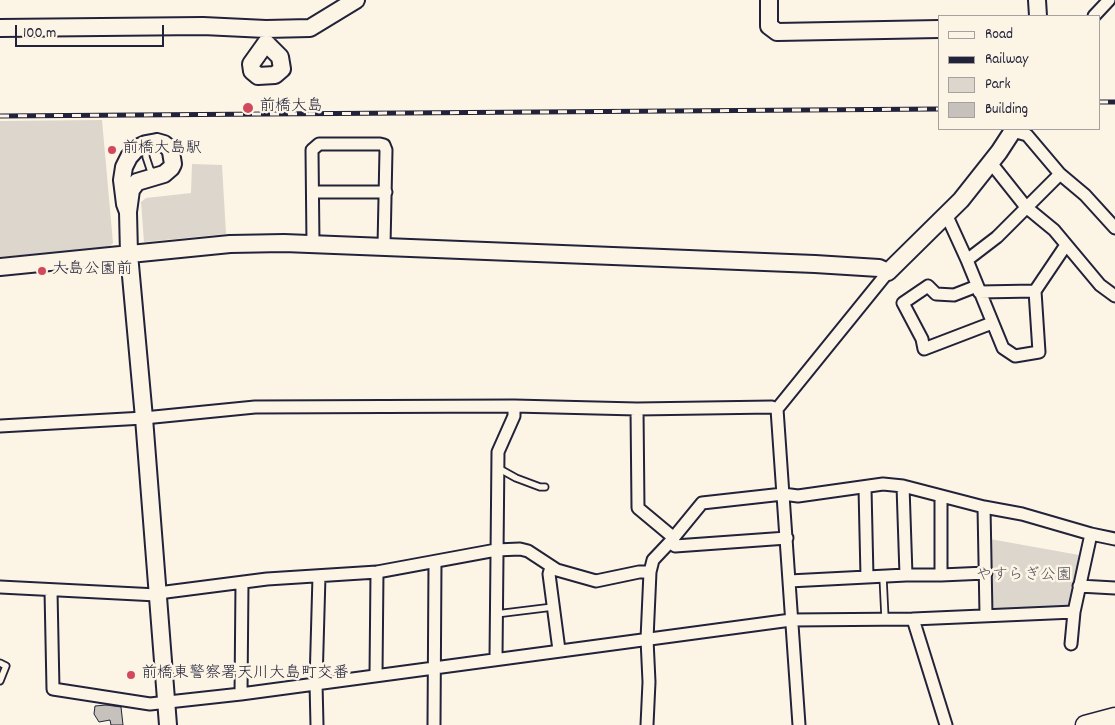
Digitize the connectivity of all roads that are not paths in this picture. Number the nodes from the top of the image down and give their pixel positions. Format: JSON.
{"nodes":[{"id":1,"x":356,"y":0,"type":"edge"},
{"id":2,"x":769,"y":0,"type":"edge"},
{"id":3,"x":1037,"y":0,"type":"edge"},
{"id":4,"x":1109,"y":0,"type":"edge"},
{"id":5,"x":1038,"y":15,"type":"edge"},
{"id":6,"x":1095,"y":15,"type":"edge"},
{"id":7,"x":0,"y":28,"type":"edge"},
{"id":8,"x":938,"y":29,"type":"edge"},
{"id":9,"x":1014,"y":130,"type":"edge"},
{"id":10,"x":149,"y":143,"type":"junction"},
{"id":11,"x":991,"y":163,"type":"junction"},
{"id":12,"x":1060,"y":174,"type":"junction"},
{"id":13,"x":158,"y":175,"type":"junction"},
{"id":14,"x":313,"y":192,"type":"junction"},
{"id":15,"x":386,"y":192,"type":"junction"},
{"id":16,"x":1026,"y":207,"type":"junction"},
{"id":17,"x":128,"y":212,"type":"junction"},
{"id":18,"x":946,"y":214,"type":"junction"},
{"id":19,"x":1115,"y":228,"type":"edge"},
{"id":20,"x":313,"y":244,"type":"junction"},
{"id":21,"x":1066,"y":245,"type":"junction"},
{"id":22,"x":384,"y":246,"type":"junction"},
{"id":23,"x":129,"y":254,"type":"junction"},
{"id":24,"x":967,"y":260,"type":"junction"},
{"id":25,"x":0,"y":267,"type":"edge"},
{"id":26,"x":888,"y":272,"type":"junction"},
{"id":27,"x":978,"y":289,"type":"junction"},
{"id":28,"x":1035,"y":291,"type":"junction"},
{"id":29,"x":1115,"y":296,"type":"edge"},
{"id":30,"x":992,"y":324,"type":"junction"},
{"id":31,"x":514,"y":406,"type":"junction"},
{"id":32,"x":637,"y":409,"type":"junction"},
{"id":33,"x":777,"y":409,"type":"junction"},
{"id":34,"x":144,"y":418,"type":"junction"},
{"id":35,"x":0,"y":426,"type":"edge"},
{"id":36,"x":498,"y":468,"type":"junction"},
{"id":37,"x":903,"y":486,"type":"junction"},
{"id":38,"x":545,"y":487,"type":"dead end"},
{"id":39,"x":865,"y":488,"type":"junction"},
{"id":40,"x":783,"y":494,"type":"junction"},
{"id":41,"x":941,"y":496,"type":"junction"},
{"id":42,"x":984,"y":507,"type":"junction"},
{"id":43,"x":1091,"y":534,"type":"junction"},
{"id":44,"x":787,"y":538,"type":"junction"},
{"id":45,"x":1115,"y":538,"type":"edge"},
{"id":46,"x":672,"y":540,"type":"junction"},
{"id":47,"x":496,"y":550,"type":"junction"},
{"id":48,"x":435,"y":562,"type":"junction"},
{"id":49,"x":551,"y":567,"type":"junction"},
{"id":50,"x":377,"y":572,"type":"junction"},
{"id":51,"x":650,"y":572,"type":"junction"},
{"id":52,"x":986,"y":573,"type":"junction"},
{"id":53,"x":906,"y":575,"type":"junction"},
{"id":54,"x":941,"y":575,"type":"junction"},
{"id":55,"x":318,"y":576,"type":"junction"},
{"id":56,"x":867,"y":577,"type":"junction"},
{"id":57,"x":883,"y":577,"type":"junction"},
{"id":58,"x":789,"y":580,"type":"junction"},
{"id":59,"x":242,"y":584,"type":"junction"},
{"id":60,"x":1079,"y":586,"type":"junction"},
{"id":61,"x":0,"y":587,"type":"edge"},
{"id":62,"x":1115,"y":588,"type":"edge"},
{"id":63,"x":51,"y":591,"type":"junction"},
{"id":64,"x":157,"y":595,"type":"junction"},
{"id":65,"x":553,"y":607,"type":"junction"},
{"id":66,"x":1074,"y":612,"type":"junction"},
{"id":67,"x":496,"y":614,"type":"junction"},
{"id":68,"x":986,"y":615,"type":"junction"},
{"id":69,"x":885,"y":618,"type":"junction"},
{"id":70,"x":913,"y":619,"type":"junction"},
{"id":71,"x":791,"y":620,"type":"junction"},
{"id":72,"x":648,"y":639,"type":"junction"},
{"id":73,"x":1071,"y":644,"type":"dead end"},
{"id":74,"x":559,"y":650,"type":"junction"},
{"id":75,"x":496,"y":658,"type":"junction"},
{"id":76,"x":0,"y":663,"type":"edge"},
{"id":77,"x":435,"y":667,"type":"junction"},
{"id":78,"x":376,"y":675,"type":"junction"},
{"id":79,"x":0,"y":681,"type":"edge"},
{"id":80,"x":316,"y":683,"type":"junction"},
{"id":81,"x":242,"y":694,"type":"junction"},
{"id":82,"x":167,"y":703,"type":"junction"},
{"id":83,"x":1115,"y":717,"type":"edge"},
{"id":84,"x":168,"y":725,"type":"edge"},
{"id":85,"x":317,"y":725,"type":"edge"},
{"id":86,"x":434,"y":725,"type":"edge"},
{"id":87,"x":648,"y":725,"type":"edge"},
{"id":88,"x":799,"y":725,"type":"edge"},
{"id":89,"x":946,"y":725,"type":"edge"},
{"id":90,"x":1085,"y":725,"type":"edge"}],
"edges":[{"from":1,"to":7,"type":"street"},
{"from":2,"to":8,"type":"street"},
{"from":3,"to":5,"type":"street"},
{"from":4,"to":6,"type":"street"},
{"from":9,"to":11,"type":"street"},
{"from":9,"to":12,"type":"street"},
{"from":10,"to":13,"type":"lane"},
{"from":10,"to":13,"type":"street"},
{"from":10,"to":17,"type":"street"},
{"from":11,"to":16,"type":"street"},
{"from":11,"to":18,"type":"street"},
{"from":12,"to":16,"type":"street"},
{"from":12,"to":19,"type":"street"},
{"from":13,"to":17,"type":"street"},
{"from":14,"to":15,"type":"street"},
{"from":14,"to":15,"type":"street"},
{"from":14,"to":20,"type":"street"},
{"from":15,"to":22,"type":"street"},
{"from":16,"to":21,"type":"street"},
{"from":16,"to":24,"type":"street"},
{"from":17,"to":23,"type":"street"},
{"from":18,"to":24,"type":"street"},
{"from":18,"to":26,"type":"street"},
{"from":20,"to":22,"type":"street"},
{"from":20,"to":23,"type":"street"},
{"from":21,"to":28,"type":"street"},
{"from":21,"to":29,"type":"street"},
{"from":22,"to":26,"type":"street"},
{"from":23,"to":25,"type":"street"},
{"from":23,"to":34,"type":"street"},
{"from":24,"to":27,"type":"street"},
{"from":26,"to":33,"type":"street"},
{"from":27,"to":28,"type":"street"},
{"from":27,"to":30,"type":"street"},
{"from":27,"to":30,"type":"street"},
{"from":28,"to":30,"type":"street"},
{"from":31,"to":32,"type":"street"},
{"from":31,"to":34,"type":"street"},
{"from":31,"to":36,"type":"street"},
{"from":32,"to":33,"type":"street"},
{"from":32,"to":46,"type":"street"},
{"from":33,"to":40,"type":"street"},
{"from":34,"to":35,"type":"street"},
{"from":34,"to":64,"type":"street"},
{"from":36,"to":38,"type":"lane"},
{"from":36,"to":47,"type":"street"},
{"from":37,"to":39,"type":"street"},
{"from":37,"to":41,"type":"street"},
{"from":37,"to":53,"type":"street"},
{"from":39,"to":40,"type":"street"},
{"from":39,"to":56,"type":"street"},
{"from":40,"to":44,"type":"street"},
{"from":40,"to":46,"type":"street"},
{"from":41,"to":42,"type":"street"},
{"from":41,"to":54,"type":"street"},
{"from":42,"to":43,"type":"street"},
{"from":42,"to":52,"type":"street"},
{"from":43,"to":45,"type":"street"},
{"from":43,"to":60,"type":"street"},
{"from":44,"to":46,"type":"street"},
{"from":44,"to":58,"type":"street"},
{"from":46,"to":51,"type":"street"},
{"from":47,"to":48,"type":"street"},
{"from":47,"to":49,"type":"street"},
{"from":47,"to":67,"type":"street"},
{"from":48,"to":50,"type":"street"},
{"from":48,"to":77,"type":"street"},
{"from":49,"to":51,"type":"street"},
{"from":49,"to":65,"type":"street"},
{"from":50,"to":55,"type":"street"},
{"from":50,"to":78,"type":"street"},
{"from":51,"to":72,"type":"street"},
{"from":52,"to":54,"type":"street"},
{"from":52,"to":68,"type":"street"},
{"from":53,"to":54,"type":"street"},
{"from":53,"to":57,"type":"street"},
{"from":55,"to":59,"type":"street"},
{"from":55,"to":80,"type":"street"},
{"from":56,"to":57,"type":"street"},
{"from":56,"to":58,"type":"street"},
{"from":57,"to":69,"type":"lane"},
{"from":58,"to":71,"type":"street"},
{"from":59,"to":64,"type":"street"},
{"from":59,"to":81,"type":"street"},
{"from":60,"to":62,"type":"street"},
{"from":60,"to":66,"type":"street"},
{"from":61,"to":63,"type":"street"},
{"from":63,"to":64,"type":"street"},
{"from":63,"to":82,"type":"street"},
{"from":64,"to":82,"type":"street"},
{"from":65,"to":67,"type":"lane"},
{"from":65,"to":74,"type":"street"},
{"from":66,"to":68,"type":"street"},
{"from":66,"to":73,"type":"street"},
{"from":67,"to":75,"type":"street"},
{"from":68,"to":70,"type":"street"},
{"from":69,"to":70,"type":"street"},
{"from":69,"to":71,"type":"street"},
{"from":70,"to":89,"type":"street"},
{"from":71,"to":72,"type":"street"},
{"from":71,"to":88,"type":"street"},
{"from":72,"to":74,"type":"street"},
{"from":72,"to":87,"type":"street"},
{"from":74,"to":75,"type":"street"},
{"from":75,"to":77,"type":"street"},
{"from":76,"to":79,"type":"lane"},
{"from":77,"to":78,"type":"street"},
{"from":77,"to":86,"type":"street"},
{"from":78,"to":80,"type":"street"},
{"from":80,"to":81,"type":"street"},
{"from":80,"to":85,"type":"street"},
{"from":81,"to":82,"type":"street"},
{"from":82,"to":84,"type":"street"},
{"from":83,"to":90,"type":"main road"}]}
